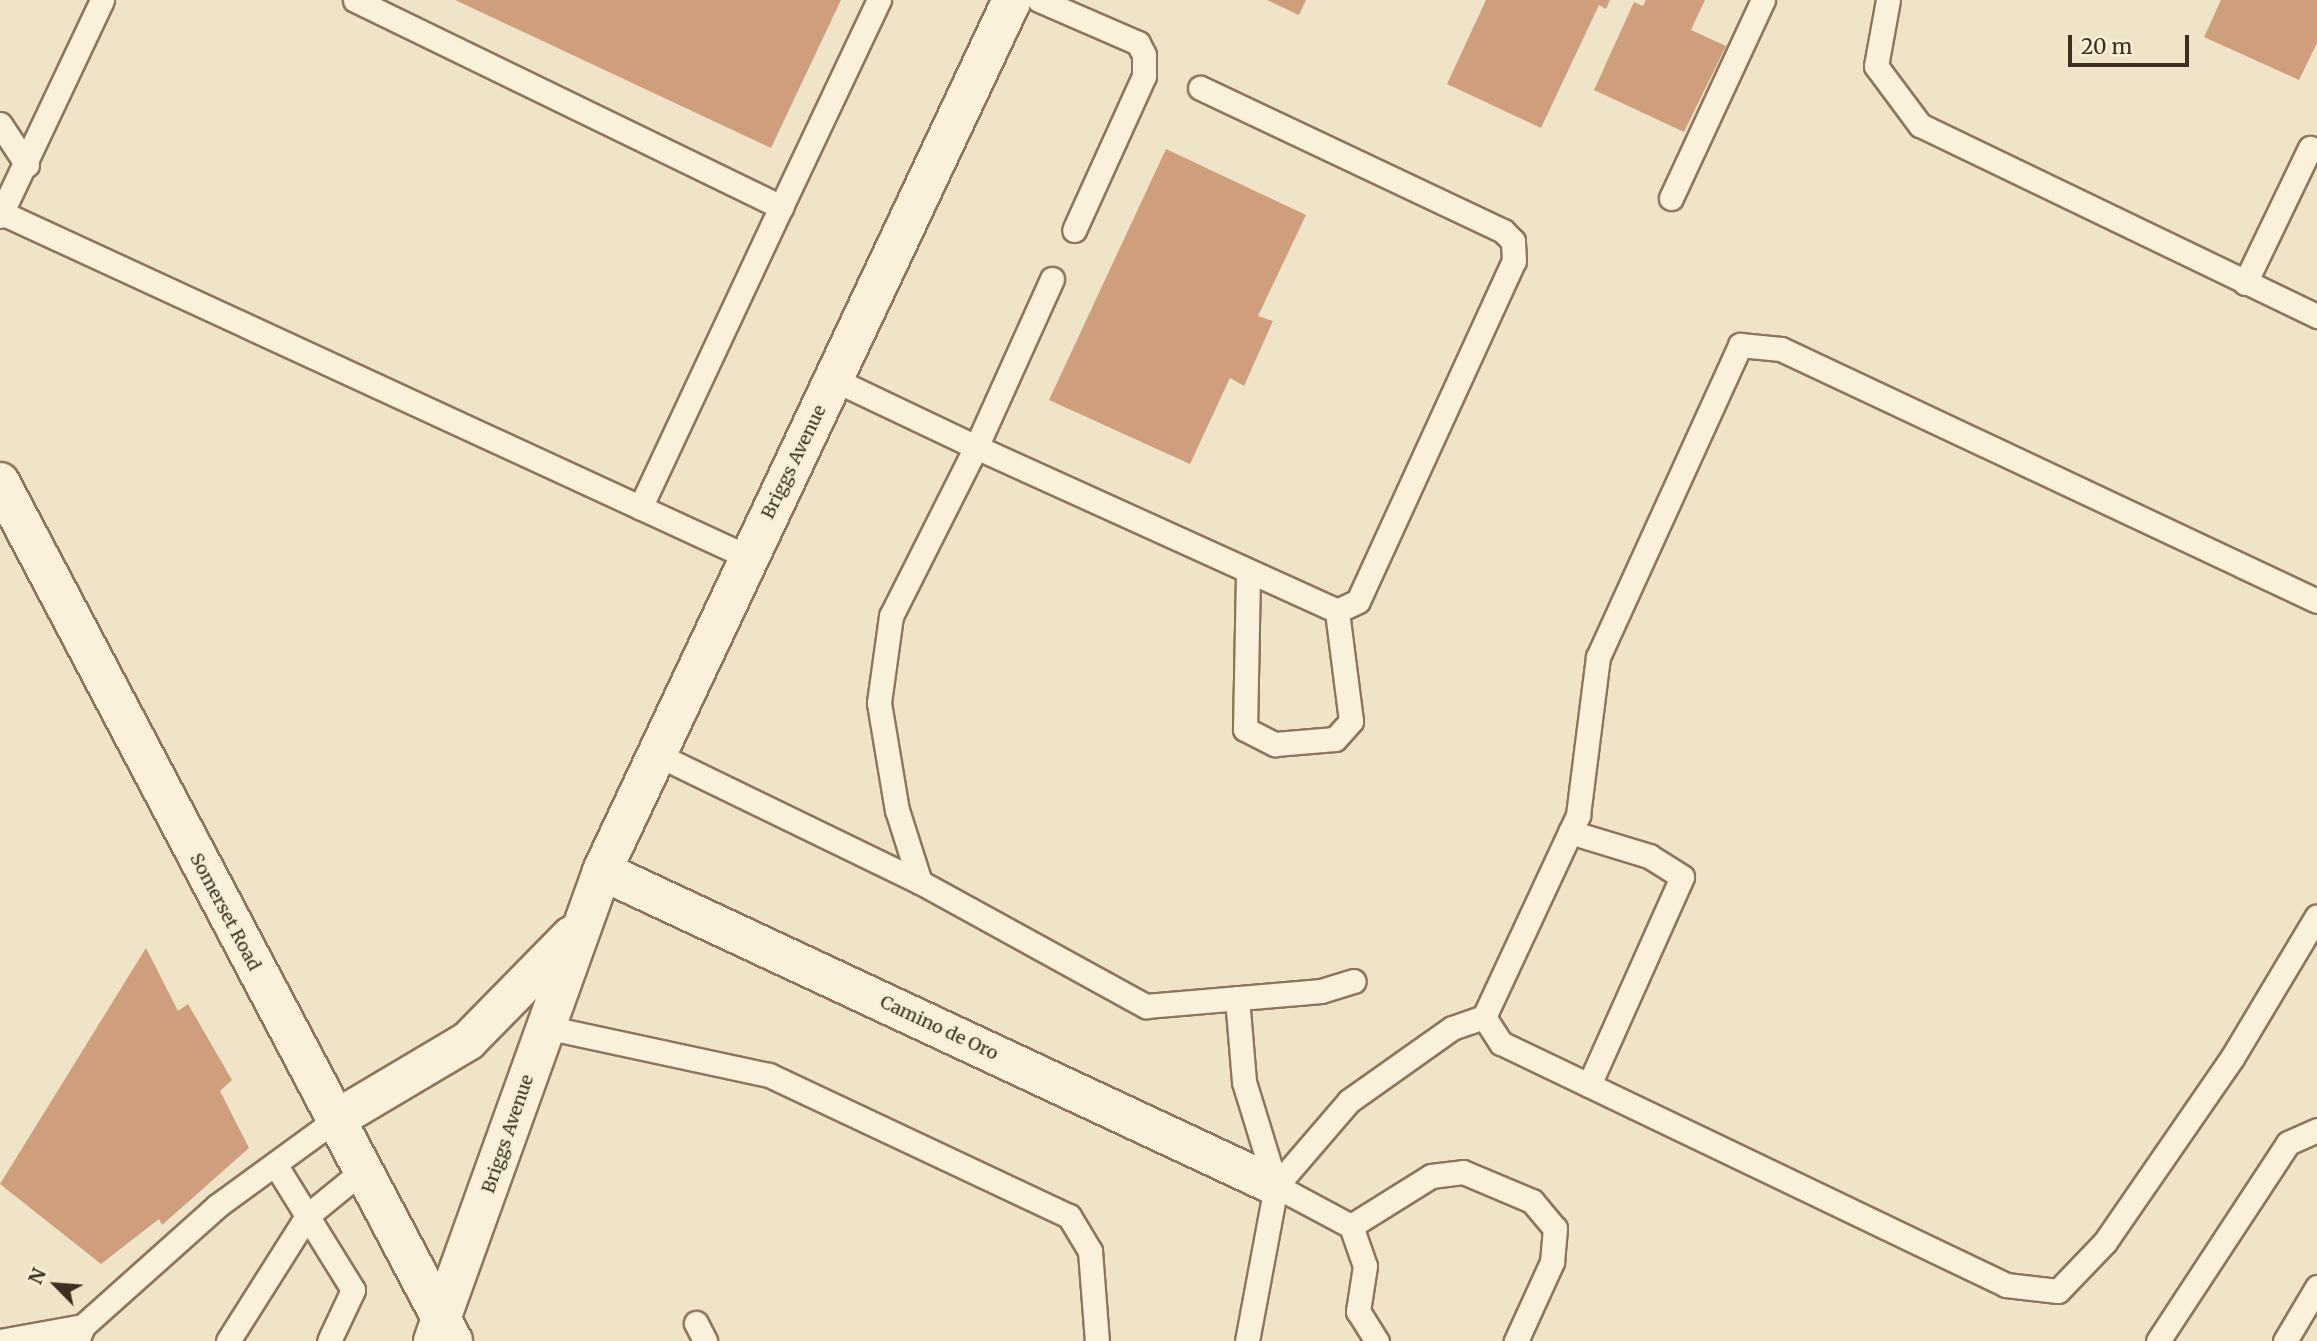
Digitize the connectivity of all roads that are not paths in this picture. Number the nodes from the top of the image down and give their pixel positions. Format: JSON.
{"nodes":[{"id":1,"x":102,"y":0,"type":"edge"},
{"id":2,"x":355,"y":0,"type":"edge"},
{"id":3,"x":880,"y":0,"type":"edge"},
{"id":4,"x":1012,"y":0,"type":"edge"},
{"id":5,"x":1039,"y":0,"type":"edge"},
{"id":6,"x":1763,"y":0,"type":"edge"},
{"id":7,"x":1888,"y":0,"type":"edge"},
{"id":8,"x":1200,"y":88,"type":"dead end"},
{"id":9,"x":0,"y":124,"type":"edge"},
{"id":10,"x":2315,"y":144,"type":"edge"},
{"id":11,"x":27,"y":165,"type":"junction"},
{"id":12,"x":1671,"y":198,"type":"dead end"},
{"id":13,"x":781,"y":207,"type":"junction"},
{"id":14,"x":1,"y":214,"type":"edge"},
{"id":15,"x":1074,"y":230,"type":"dead end"},
{"id":16,"x":1052,"y":279,"type":"dead end"},
{"id":17,"x":2245,"y":283,"type":"junction"},
{"id":18,"x":2317,"y":316,"type":"edge"},
{"id":19,"x":833,"y":379,"type":"junction"},
{"id":20,"x":976,"y":447,"type":"junction"},
{"id":21,"x":0,"y":482,"type":"edge"},
{"id":22,"x":640,"y":508,"type":"junction"},
{"id":23,"x":748,"y":557,"type":"junction"},
{"id":24,"x":1248,"y":574,"type":"junction"},
{"id":25,"x":2317,"y":601,"type":"edge"},
{"id":26,"x":1337,"y":611,"type":"junction"},
{"id":27,"x":656,"y":754,"type":"junction"},
{"id":28,"x":1570,"y":832,"type":"junction"},
{"id":29,"x":602,"y":871,"type":"junction"},
{"id":30,"x":920,"y":882,"type":"junction"},
{"id":31,"x":2317,"y":916,"type":"edge"},
{"id":32,"x":581,"y":926,"type":"junction"},
{"id":33,"x":1353,"y":981,"type":"dead end"},
{"id":34,"x":1237,"y":998,"type":"junction"},
{"id":35,"x":1484,"y":1017,"type":"junction"},
{"id":36,"x":545,"y":1027,"type":"junction"},
{"id":37,"x":1589,"y":1085,"type":"junction"},
{"id":38,"x":335,"y":1120,"type":"junction"},
{"id":39,"x":2317,"y":1130,"type":"edge"},
{"id":40,"x":275,"y":1164,"type":"junction"},
{"id":41,"x":362,"y":1171,"type":"junction"},
{"id":42,"x":1276,"y":1186,"type":"junction"},
{"id":43,"x":307,"y":1216,"type":"junction"},
{"id":44,"x":1351,"y":1226,"type":"junction"},
{"id":45,"x":2317,"y":1287,"type":"edge"},
{"id":46,"x":443,"y":1335,"type":"edge"},
{"id":47,"x":83,"y":1336,"type":"edge"},
{"id":48,"x":0,"y":1341,"type":"edge"},
{"id":49,"x":228,"y":1341,"type":"edge"},
{"id":50,"x":329,"y":1341,"type":"edge"},
{"id":51,"x":1097,"y":1341,"type":"edge"},
{"id":52,"x":1247,"y":1341,"type":"edge"},
{"id":53,"x":1377,"y":1341,"type":"edge"},
{"id":54,"x":1516,"y":1341,"type":"edge"},
{"id":55,"x":2158,"y":1341,"type":"edge"},
{"id":56,"x":2285,"y":1341,"type":"edge"}],
"edges":[{"from":1,"to":11,"type":"lane"},
{"from":2,"to":13,"type":"lane"},
{"from":3,"to":13,"type":"lane"},
{"from":4,"to":19,"type":"street","name":"Briggs Avenue"},
{"from":5,"to":15,"type":"lane"},
{"from":6,"to":12,"type":"lane"},
{"from":7,"to":17,"type":"lane"},
{"from":8,"to":26,"type":"lane"},
{"from":9,"to":11,"type":"lane"},
{"from":10,"to":17,"type":"lane"},
{"from":11,"to":14,"type":"lane"},
{"from":13,"to":22,"type":"lane"},
{"from":14,"to":22,"type":"lane"},
{"from":16,"to":20,"type":"lane"},
{"from":17,"to":18,"type":"lane"},
{"from":19,"to":20,"type":"lane"},
{"from":19,"to":23,"type":"street","name":"Briggs Avenue"},
{"from":20,"to":24,"type":"lane"},
{"from":20,"to":30,"type":"lane"},
{"from":21,"to":38,"type":"street","name":"Somerset Road"},
{"from":22,"to":23,"type":"lane"},
{"from":23,"to":27,"type":"street","name":"Briggs Avenue"},
{"from":24,"to":26,"type":"lane"},
{"from":24,"to":26,"type":"lane"},
{"from":25,"to":28,"type":"lane"},
{"from":27,"to":29,"type":"street","name":"Briggs Avenue"},
{"from":27,"to":30,"type":"lane"},
{"from":28,"to":35,"type":"lane"},
{"from":28,"to":37,"type":"lane"},
{"from":29,"to":32,"type":"street","name":"Briggs Avenue"},
{"from":29,"to":42,"type":"street","name":"Camino de Oro"},
{"from":30,"to":34,"type":"lane"},
{"from":31,"to":37,"type":"lane"},
{"from":32,"to":36,"type":"street","name":"Briggs Avenue"},
{"from":32,"to":38,"type":"street","name":"Briggs Avenue"},
{"from":33,"to":34,"type":"lane"},
{"from":34,"to":42,"type":"lane"},
{"from":35,"to":37,"type":"lane"},
{"from":35,"to":42,"type":"lane"},
{"from":36,"to":46,"type":"street","name":"Briggs Avenue"},
{"from":36,"to":51,"type":"lane"},
{"from":38,"to":40,"type":"lane"},
{"from":38,"to":41,"type":"street","name":"Somerset Road"},
{"from":39,"to":55,"type":"lane"},
{"from":40,"to":43,"type":"lane"},
{"from":40,"to":47,"type":"lane"},
{"from":41,"to":43,"type":"lane"},
{"from":41,"to":46,"type":"street","name":"Somerset Road"},
{"from":42,"to":44,"type":"lane"},
{"from":42,"to":52,"type":"lane"},
{"from":43,"to":49,"type":"lane"},
{"from":43,"to":50,"type":"lane"},
{"from":44,"to":53,"type":"lane"},
{"from":44,"to":54,"type":"lane"},
{"from":45,"to":56,"type":"lane"},
{"from":47,"to":48,"type":"lane"}]}
